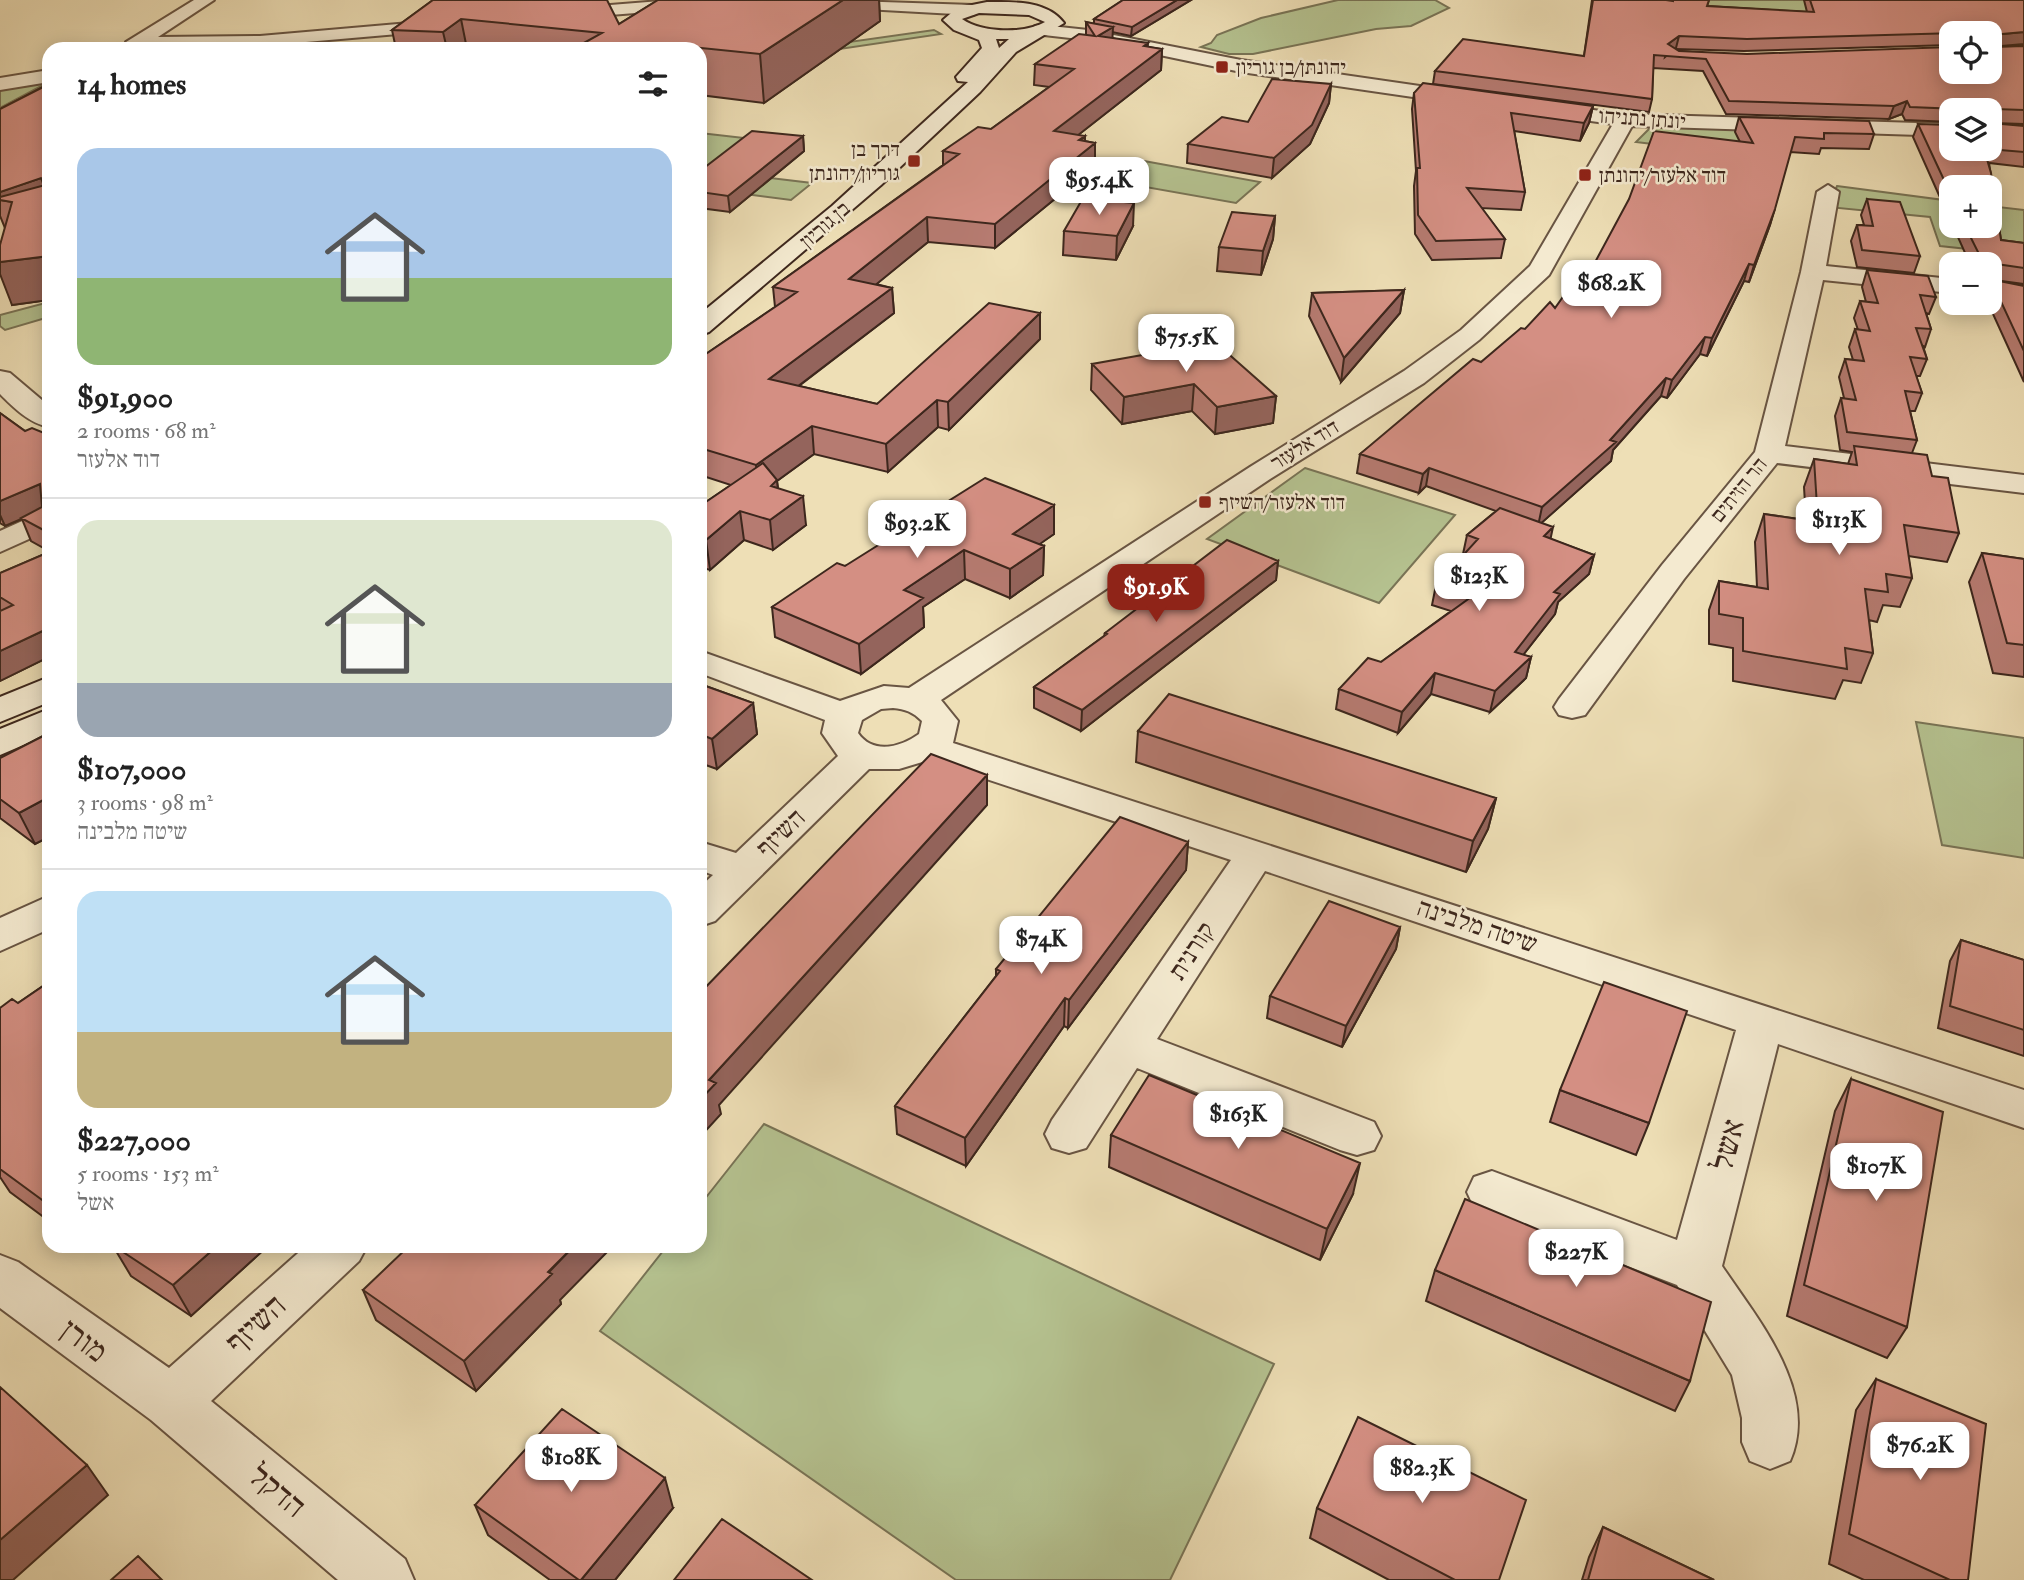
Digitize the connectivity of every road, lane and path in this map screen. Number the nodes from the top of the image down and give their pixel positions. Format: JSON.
{"nodes":[{"id":1,"x":206,"y":0,"type":"edge"},
{"id":2,"x":717,"y":2,"type":"edge"},
{"id":3,"x":813,"y":2,"type":"edge"},
{"id":4,"x":393,"y":10,"type":"dead end"},
{"id":5,"x":973,"y":13,"type":"edge"},
{"id":6,"x":546,"y":16,"type":"edge"},
{"id":7,"x":1036,"y":19,"type":"edge"},
{"id":8,"x":466,"y":23,"type":"edge"},
{"id":9,"x":399,"y":29,"type":"junction"},
{"id":10,"x":136,"y":42,"type":"edge"},
{"id":11,"x":221,"y":42,"type":"edge"},
{"id":12,"x":394,"y":42,"type":"edge"},
{"id":13,"x":42,"y":77,"type":"edge"},
{"id":14,"x":0,"y":84,"type":"edge"},
{"id":15,"x":42,"y":91,"type":"edge"},
{"id":16,"x":30,"y":98,"type":"edge"},
{"id":17,"x":1492,"y":102,"type":"edge"},
{"id":18,"x":1516,"y":106,"type":"edge"},
{"id":19,"x":1625,"y":120,"type":"junction"},
{"id":20,"x":1939,"y":130,"type":"edge"},
{"id":21,"x":1828,"y":192,"type":"dead end"},
{"id":22,"x":1812,"y":272,"type":"junction"},
{"id":23,"x":1939,"y":285,"type":"edge"},
{"id":24,"x":707,"y":300,"type":"edge"},
{"id":25,"x":707,"y":321,"type":"edge"},
{"id":26,"x":0,"y":379,"type":"edge"},
{"id":27,"x":42,"y":414,"type":"edge"},
{"id":28,"x":1769,"y":453,"type":"junction"},
{"id":29,"x":2024,"y":484,"type":"edge"},
{"id":30,"x":42,"y":522,"type":"edge"},
{"id":31,"x":0,"y":543,"type":"edge"},
{"id":32,"x":707,"y":665,"type":"edge"},
{"id":33,"x":42,"y":691,"type":"edge"},
{"id":34,"x":916,"y":700,"type":"junction"},
{"id":35,"x":1572,"y":707,"type":"dead end"},
{"id":36,"x":0,"y":711,"type":"edge"},
{"id":37,"x":845,"y":715,"type":"junction"},
{"id":38,"x":42,"y":723,"type":"edge"},
{"id":39,"x":0,"y":743,"type":"edge"},
{"id":40,"x":928,"y":747,"type":"junction"},
{"id":41,"x":862,"y":755,"type":"junction"},
{"id":42,"x":1255,"y":855,"type":"junction"},
{"id":43,"x":707,"y":858,"type":"edge"},
{"id":44,"x":743,"y":870,"type":"junction"},
{"id":45,"x":707,"y":904,"type":"edge"},
{"id":46,"x":42,"y":915,"type":"edge"},
{"id":47,"x":0,"y":936,"type":"edge"},
{"id":48,"x":1761,"y":1021,"type":"junction"},
{"id":49,"x":1128,"y":1046,"type":"junction"},
{"id":50,"x":2024,"y":1110,"type":"edge"},
{"id":51,"x":1069,"y":1134,"type":"dead end"},
{"id":52,"x":1357,"y":1136,"type":"dead end"},
{"id":53,"x":1492,"y":1192,"type":"dead end"},
{"id":54,"x":333,"y":1253,"type":"edge"},
{"id":55,"x":1695,"y":1269,"type":"junction"},
{"id":56,"x":0,"y":1278,"type":"edge"},
{"id":57,"x":171,"y":1402,"type":"junction"},
{"id":58,"x":1770,"y":1442,"type":"dead end"},
{"id":59,"x":384,"y":1580,"type":"edge"}],
"edges":[{"from":1,"to":10,"type":"street"},
{"from":2,"to":6,"type":"street"},
{"from":3,"to":5,"type":"street"},
{"from":4,"to":9,"type":"street"},
{"from":5,"to":7,"type":"street"},
{"from":5,"to":7,"type":"street"},
{"from":5,"to":24,"type":"street","name":"בן גוריון"},
{"from":7,"to":17,"type":"street"},
{"from":7,"to":25,"type":"street","name":"בן גוריון"},
{"from":8,"to":9,"type":"street"},
{"from":9,"to":11,"type":"street"},
{"from":9,"to":12,"type":"street"},
{"from":13,"to":14,"type":"street"},
{"from":15,"to":16,"type":"street"},
{"from":18,"to":19,"type":"street","name":"יונתן נתניהו"},
{"from":19,"to":20,"type":"street","name":"יונתן נתניהו"},
{"from":19,"to":34,"type":"street","name":"דוד אלעזר"},
{"from":21,"to":22,"type":"street","name":"הר הזיתים"},
{"from":22,"to":23,"type":"street"},
{"from":22,"to":28,"type":"street","name":"הר הזיתים"},
{"from":26,"to":27,"type":"street"},
{"from":28,"to":29,"type":"street"},
{"from":28,"to":35,"type":"street","name":"הר הזיתים"},
{"from":30,"to":31,"type":"street"},
{"from":32,"to":37,"type":"street"},
{"from":33,"to":36,"type":"street"},
{"from":34,"to":37,"type":"street"},
{"from":34,"to":40,"type":"street"},
{"from":37,"to":41,"type":"street"},
{"from":38,"to":39,"type":"street"},
{"from":40,"to":41,"type":"street"},
{"from":40,"to":42,"type":"street","name":"שיטה מלבינה"},
{"from":41,"to":44,"type":"street","name":"השיזף"},
{"from":42,"to":48,"type":"street","name":"שיטה מלבינה"},
{"from":42,"to":49,"type":"street","name":"קורנית"},
{"from":43,"to":44,"type":"street"},
{"from":44,"to":45,"type":"street","name":"השיזף"},
{"from":46,"to":47,"type":"street"},
{"from":48,"to":50,"type":"street","name":"שיטה מלבינה"},
{"from":48,"to":55,"type":"street","name":"אשל"},
{"from":49,"to":51,"type":"street","name":"קורנית"},
{"from":49,"to":52,"type":"street"},
{"from":53,"to":55,"type":"street"},
{"from":54,"to":57,"type":"street","name":"השיזף"},
{"from":55,"to":58,"type":"street"},
{"from":56,"to":57,"type":"street","name":"מורן"},
{"from":57,"to":59,"type":"street","name":"הדקל"}]}
